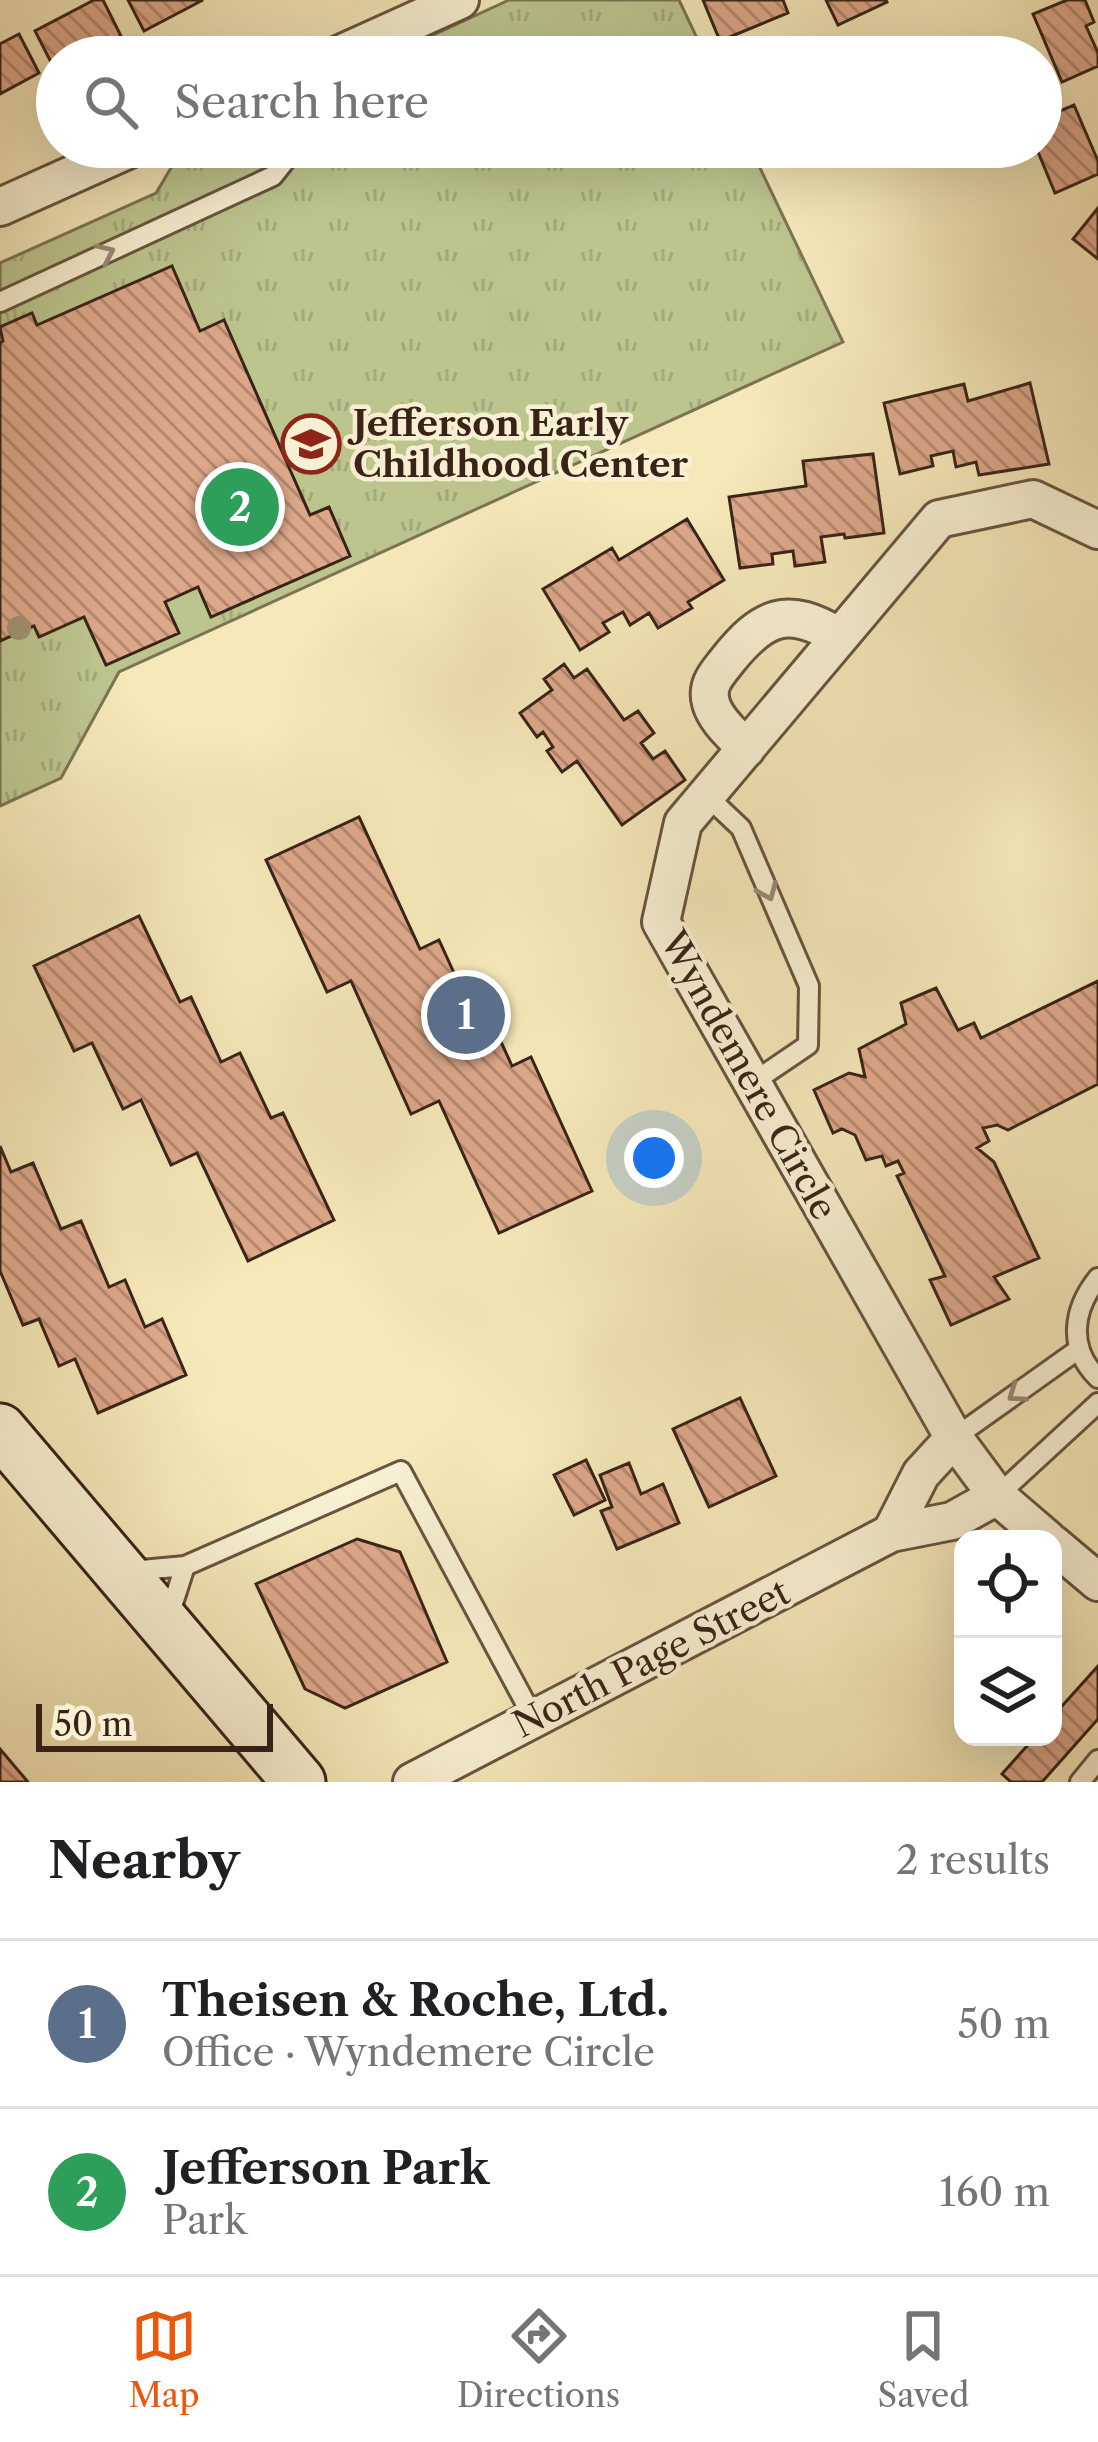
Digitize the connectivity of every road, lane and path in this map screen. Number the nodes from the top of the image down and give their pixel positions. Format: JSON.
{"nodes":[{"id":1,"x":460,"y":0,"type":"edge"},
{"id":2,"x":380,"y":36,"type":"edge"},
{"id":3,"x":87,"y":168,"type":"edge"},
{"id":4,"x":279,"y":168,"type":"edge"},
{"id":5,"x":0,"y":207,"type":"edge"},
{"id":6,"x":0,"y":302,"type":"edge"},
{"id":7,"x":1098,"y":530,"type":"edge"},
{"id":8,"x":839,"y":637,"type":"junction"},
{"id":9,"x":746,"y":748,"type":"junction"},
{"id":10,"x":706,"y":795,"type":"junction"},
{"id":11,"x":752,"y":1082,"type":"junction"},
{"id":12,"x":1098,"y":1278,"type":"edge"},
{"id":13,"x":1079,"y":1349,"type":"junction"},
{"id":14,"x":1098,"y":1378,"type":"edge"},
{"id":15,"x":1098,"y":1403,"type":"edge"},
{"id":16,"x":0,"y":1430,"type":"edge"},
{"id":17,"x":954,"y":1438,"type":"junction"},
{"id":18,"x":997,"y":1496,"type":"junction"},
{"id":19,"x":1037,"y":1530,"type":"edge"},
{"id":20,"x":891,"y":1533,"type":"junction"},
{"id":21,"x":1062,"y":1551,"type":"edge"},
{"id":22,"x":185,"y":1566,"type":"junction"},
{"id":23,"x":120,"y":1571,"type":"junction"},
{"id":24,"x":1098,"y":1582,"type":"edge"},
{"id":25,"x":167,"y":1626,"type":"junction"},
{"id":26,"x":534,"y":1719,"type":"junction"},
{"id":27,"x":1098,"y":1760,"type":"edge"},
{"id":28,"x":299,"y":1782,"type":"edge"},
{"id":29,"x":412,"y":1782,"type":"edge"},
{"id":30,"x":1080,"y":1782,"type":"edge"}],
"edges":[{"from":1,"to":2,"type":"street"},
{"from":3,"to":5,"type":"street"},
{"from":6,"to":4,"type":"lane","one_way":true},
{"from":7,"to":8,"type":"street","name":"Wyndemere Circle"},
{"from":8,"to":9,"type":"street","name":"Wyndemere Circle"},
{"from":8,"to":9,"type":"street"},
{"from":9,"to":10,"type":"street","name":"Wyndemere Circle"},
{"from":10,"to":11,"type":"street","name":"Wyndemere Circle"},
{"from":10,"to":11,"type":"lane","one_way":true},
{"from":11,"to":17,"type":"street","name":"Wyndemere Circle"},
{"from":12,"to":13,"type":"lane"},
{"from":13,"to":14,"type":"lane"},
{"from":13,"to":17,"type":"lane","one_way":true},
{"from":15,"to":18,"type":"lane"},
{"from":16,"to":23,"type":"street"},
{"from":17,"to":18,"type":"street","name":"Wyndemere Circle"},
{"from":17,"to":20,"type":"street"},
{"from":18,"to":19,"type":"street","name":"Wyndemere Circle"},
{"from":18,"to":20,"type":"street","name":"North Page Street"},
{"from":20,"to":26,"type":"street","name":"North Page Street"},
{"from":21,"to":24,"type":"street","name":"Wyndemere Circle"},
{"from":22,"to":23,"type":"lane"},
{"from":22,"to":25,"type":"lane"},
{"from":22,"to":26,"type":"lane"},
{"from":23,"to":25,"type":"street"},
{"from":25,"to":28,"type":"street"},
{"from":26,"to":29,"type":"street","name":"North Page Street"},
{"from":27,"to":30,"type":"lane"}]}
